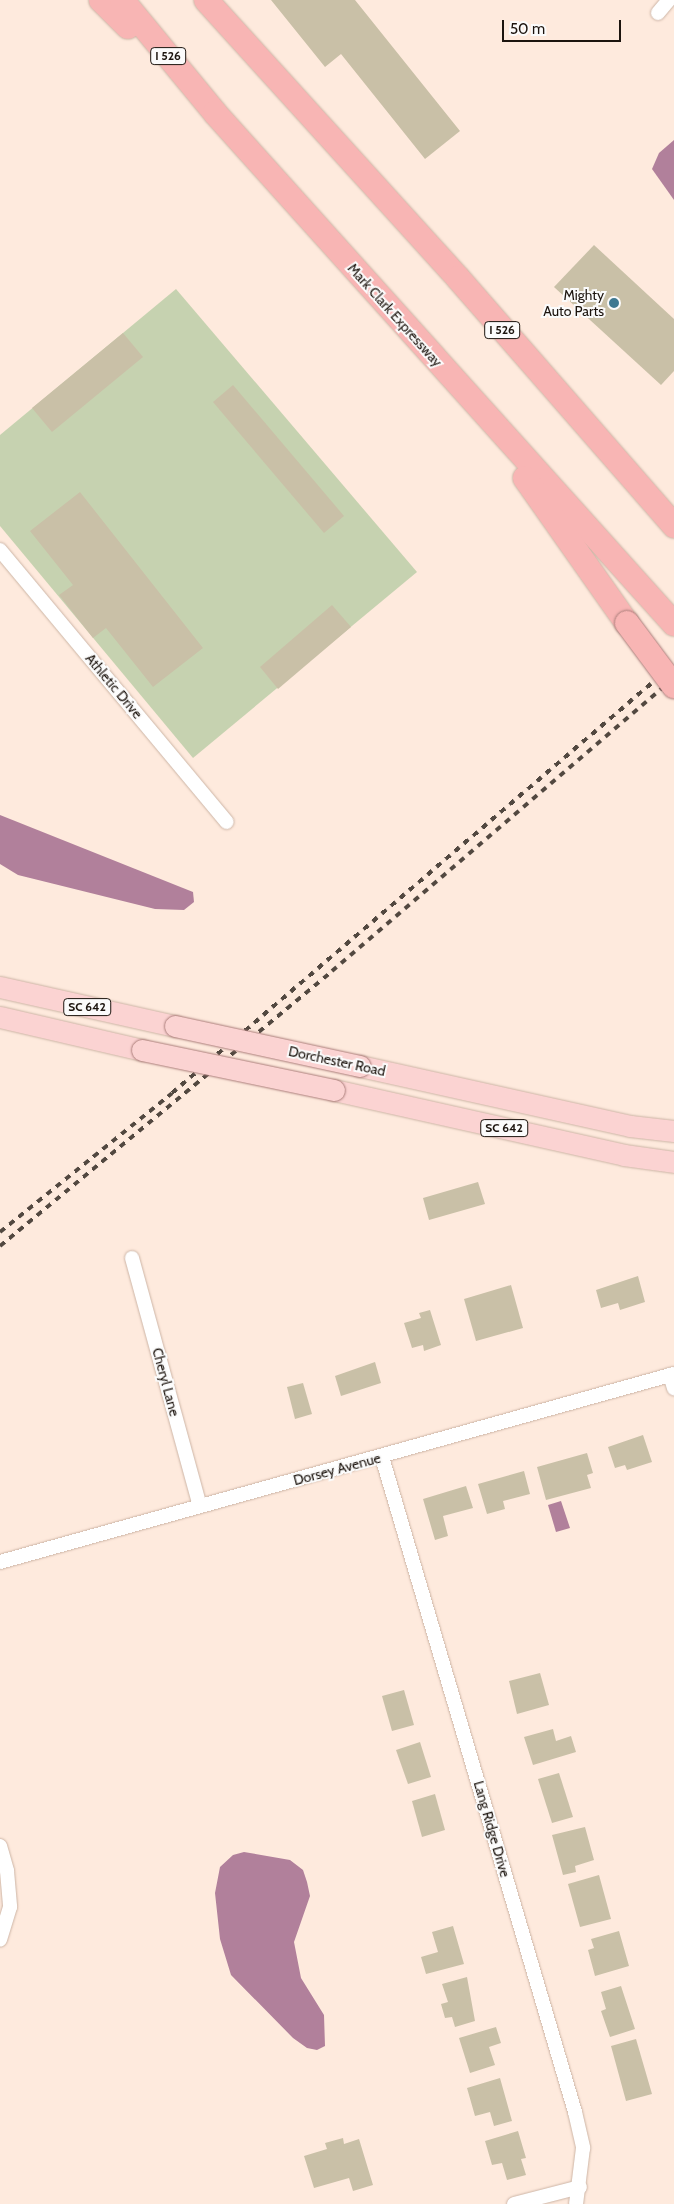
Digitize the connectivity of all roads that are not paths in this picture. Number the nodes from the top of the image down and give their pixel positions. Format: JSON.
{"nodes":[{"id":1,"x":101,"y":0,"type":"edge"},
{"id":2,"x":122,"y":0,"type":"edge"},
{"id":3,"x":206,"y":0,"type":"edge"},
{"id":4,"x":221,"y":0,"type":"edge"},
{"id":5,"x":669,"y":0,"type":"edge"},
{"id":6,"x":658,"y":12,"type":"dead end"},
{"id":7,"x":215,"y":113,"type":"junction"},
{"id":8,"x":329,"y":136,"type":"junction"},
{"id":9,"x":466,"y":395,"type":"junction"},
{"id":10,"x":674,"y":526,"type":"edge"},
{"id":11,"x":0,"y":550,"type":"edge"},
{"id":12,"x":674,"y":624,"type":"edge"},
{"id":13,"x":674,"y":686,"type":"edge"},
{"id":14,"x":226,"y":822,"type":"dead end"},
{"id":15,"x":0,"y":987,"type":"edge"},
{"id":16,"x":0,"y":1017,"type":"edge"},
{"id":17,"x":674,"y":1132,"type":"edge"},
{"id":18,"x":674,"y":1162,"type":"edge"},
{"id":19,"x":132,"y":1258,"type":"dead end"},
{"id":20,"x":673,"y":1379,"type":"edge"},
{"id":21,"x":382,"y":1457,"type":"junction"},
{"id":22,"x":200,"y":1506,"type":"junction"},
{"id":23,"x":0,"y":1562,"type":"edge"},
{"id":24,"x":0,"y":1846,"type":"edge"},
{"id":25,"x":0,"y":1940,"type":"edge"},
{"id":26,"x":580,"y":2186,"type":"junction"},
{"id":27,"x":514,"y":2204,"type":"edge"},
{"id":28,"x":576,"y":2204,"type":"edge"}],
"edges":[{"from":1,"to":7,"type":"highway"},
{"from":2,"to":7,"type":"highway","name":"Mark Clark Expressway","number":"I 526"},
{"from":3,"to":8,"type":"highway","number":"I 526"},
{"from":4,"to":8,"type":"highway"},
{"from":5,"to":6,"type":"street"},
{"from":7,"to":9,"type":"highway","name":"Mark Clark Expressway","number":"I 526"},
{"from":8,"to":10,"type":"highway","number":"I 526"},
{"from":9,"to":12,"type":"highway","name":"Mark Clark Expressway","number":"I 526"},
{"from":9,"to":13,"type":"highway","bridge":true},
{"from":11,"to":14,"type":"street","name":"Athletic Drive"},
{"from":15,"to":17,"type":"main road","name":"Dorchester Road","number":"SC 642","bridge":true},
{"from":16,"to":18,"type":"main road","name":"Dorchester Road","number":"SC 642","bridge":true},
{"from":19,"to":22,"type":"street","name":"Cheryl Lane"},
{"from":20,"to":21,"type":"street","name":"Dorsey Avenue"},
{"from":21,"to":22,"type":"street","name":"Dorsey Avenue"},
{"from":21,"to":26,"type":"street","name":"Lang Ridge Drive"},
{"from":22,"to":23,"type":"street","name":"Dorsey Avenue"},
{"from":24,"to":25,"type":"street"},
{"from":26,"to":27,"type":"street"},
{"from":26,"to":28,"type":"street","name":"Lang Ridge Drive"}]}
